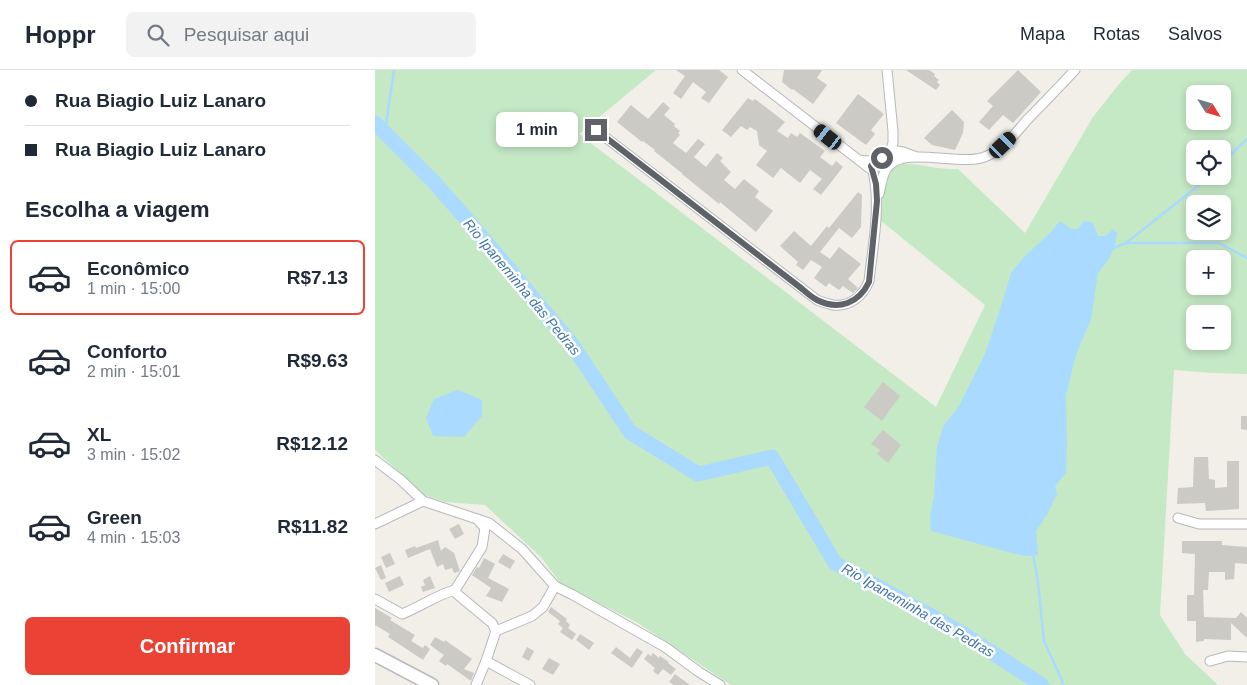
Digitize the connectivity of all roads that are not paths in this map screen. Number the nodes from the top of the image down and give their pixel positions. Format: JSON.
{"nodes":[{"id":1,"x":742,"y":70,"type":"edge"},
{"id":2,"x":887,"y":70,"type":"edge"},
{"id":3,"x":1075,"y":70,"type":"edge"},
{"id":4,"x":596,"y":130,"type":"dead end"},
{"id":5,"x":893,"y":131,"type":"junction"},
{"id":6,"x":910,"y":155,"type":"junction"},
{"id":7,"x":881,"y":158,"type":"junction"},
{"id":8,"x":857,"y":159,"type":"junction"},
{"id":9,"x":886,"y":169,"type":"junction"},
{"id":10,"x":873,"y":171,"type":"junction"},
{"id":11,"x":877,"y":201,"type":"junction"},
{"id":12,"x":375,"y":460,"type":"edge"},
{"id":13,"x":423,"y":501,"type":"junction"},
{"id":14,"x":1179,"y":518,"type":"dead end"},
{"id":15,"x":477,"y":519,"type":"junction"},
{"id":16,"x":375,"y":524,"type":"edge"},
{"id":17,"x":1247,"y":524,"type":"edge"},
{"id":18,"x":555,"y":586,"type":"junction"},
{"id":19,"x":455,"y":590,"type":"junction"},
{"id":20,"x":375,"y":599,"type":"edge"},
{"id":21,"x":496,"y":631,"type":"junction"},
{"id":22,"x":375,"y":655,"type":"edge"},
{"id":23,"x":1247,"y":657,"type":"edge"},
{"id":24,"x":486,"y":661,"type":"junction"},
{"id":25,"x":1210,"y":661,"type":"dead end"},
{"id":26,"x":432,"y":685,"type":"edge"},
{"id":27,"x":476,"y":685,"type":"edge"},
{"id":28,"x":530,"y":685,"type":"edge"},
{"id":29,"x":720,"y":685,"type":"edge"}],
"edges":[{"from":1,"to":8,"type":"street"},
{"from":2,"to":5,"type":"street"},
{"from":3,"to":6,"type":"street"},
{"from":4,"to":11,"type":"street"},
{"from":5,"to":6,"type":"street"},
{"from":5,"to":7,"type":"street"},
{"from":6,"to":7,"type":"street"},
{"from":6,"to":9,"type":"street"},
{"from":7,"to":8,"type":"street"},
{"from":7,"to":9,"type":"street"},
{"from":7,"to":10,"type":"street"},
{"from":8,"to":10,"type":"street"},
{"from":9,"to":10,"type":"street"},
{"from":9,"to":11,"type":"street"},
{"from":10,"to":11,"type":"street"},
{"from":12,"to":13,"type":"street"},
{"from":13,"to":15,"type":"street"},
{"from":13,"to":16,"type":"street"},
{"from":14,"to":17,"type":"street"},
{"from":15,"to":18,"type":"street"},
{"from":15,"to":19,"type":"street"},
{"from":18,"to":21,"type":"street"},
{"from":18,"to":29,"type":"street"},
{"from":19,"to":20,"type":"street"},
{"from":19,"to":21,"type":"street"},
{"from":21,"to":24,"type":"street"},
{"from":22,"to":26,"type":"street"},
{"from":23,"to":25,"type":"street"},
{"from":24,"to":27,"type":"street"},
{"from":24,"to":28,"type":"street"}]}
